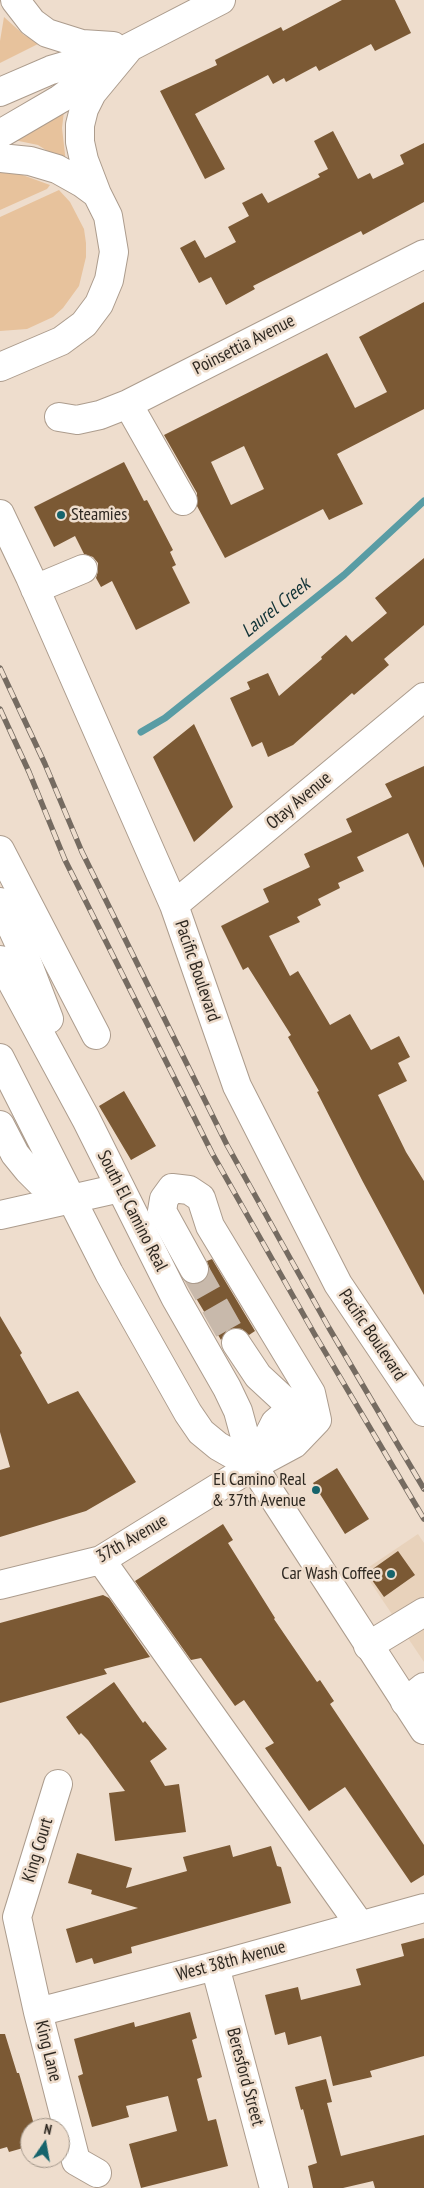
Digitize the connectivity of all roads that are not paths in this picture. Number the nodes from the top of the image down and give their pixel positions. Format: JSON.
{"nodes":[{"id":1,"x":15,"y":0,"type":"edge"},
{"id":2,"x":221,"y":0,"type":"edge"},
{"id":3,"x":130,"y":47,"type":"junction"},
{"id":4,"x":0,"y":92,"type":"edge"},
{"id":5,"x":0,"y":134,"type":"edge"},
{"id":6,"x":0,"y":158,"type":"edge"},
{"id":7,"x":97,"y":194,"type":"junction"},
{"id":8,"x":424,"y":254,"type":"edge"},
{"id":9,"x":12,"y":353,"type":"edge"},
{"id":10,"x":0,"y":367,"type":"edge"},
{"id":11,"x":128,"y":404,"type":"junction"},
{"id":12,"x":60,"y":417,"type":"dead end"},
{"id":13,"x":182,"y":501,"type":"dead end"},
{"id":14,"x":0,"y":514,"type":"edge"},
{"id":15,"x":83,"y":569,"type":"dead end"},
{"id":16,"x":35,"y":589,"type":"junction"},
{"id":17,"x":423,"y":698,"type":"edge"},
{"id":18,"x":0,"y":850,"type":"edge"},
{"id":19,"x":0,"y":902,"type":"edge"},
{"id":20,"x":174,"y":905,"type":"junction"},
{"id":21,"x":0,"y":960,"type":"edge"},
{"id":22,"x":96,"y":1035,"type":"dead end"},
{"id":23,"x":0,"y":1058,"type":"edge"},
{"id":24,"x":86,"y":1119,"type":"junction"},
{"id":25,"x":0,"y":1125,"type":"edge"},
{"id":26,"x":120,"y":1188,"type":"junction"},
{"id":27,"x":70,"y":1199,"type":"junction"},
{"id":28,"x":0,"y":1215,"type":"edge"},
{"id":29,"x":194,"y":1269,"type":"tunnel mouth"},
{"id":30,"x":236,"y":1343,"type":"tunnel mouth"},
{"id":31,"x":424,"y":1412,"type":"edge"},
{"id":32,"x":253,"y":1466,"type":"junction"},
{"id":33,"x":101,"y":1560,"type":"junction"},
{"id":34,"x":0,"y":1585,"type":"edge"},
{"id":35,"x":424,"y":1612,"type":"edge"},
{"id":36,"x":368,"y":1646,"type":"junction"},
{"id":37,"x":415,"y":1694,"type":"edge"},
{"id":38,"x":424,"y":1730,"type":"edge"},
{"id":39,"x":58,"y":1784,"type":"dead end"},
{"id":40,"x":424,"y":1908,"type":"edge"},
{"id":41,"x":8,"y":1919,"type":"edge"},
{"id":42,"x":360,"y":1925,"type":"junction"},
{"id":43,"x":215,"y":1966,"type":"junction"},
{"id":44,"x":38,"y":2012,"type":"junction"},
{"id":45,"x":97,"y":2174,"type":"dead end"},
{"id":46,"x":274,"y":2188,"type":"edge"}],
"edges":[{"from":1,"to":3,"type":"street"},
{"from":2,"to":3,"type":"street"},
{"from":3,"to":4,"type":"street"},
{"from":3,"to":5,"type":"street"},
{"from":3,"to":7,"type":"street"},
{"from":6,"to":7,"type":"street"},
{"from":7,"to":9,"type":"street"},
{"from":8,"to":11,"type":"street","name":"Poinsettia Avenue"},
{"from":9,"to":10,"type":"street"},
{"from":11,"to":12,"type":"street","name":"Poinsettia Avenue"},
{"from":11,"to":13,"type":"street"},
{"from":14,"to":16,"type":"street","name":"Pacific Boulevard"},
{"from":15,"to":16,"type":"street"},
{"from":16,"to":20,"type":"street","name":"Pacific Boulevard"},
{"from":17,"to":20,"type":"street","name":"Otay Avenue"},
{"from":18,"to":22,"type":"street"},
{"from":19,"to":24,"type":"street"},
{"from":20,"to":31,"type":"street","name":"Pacific Boulevard"},
{"from":21,"to":24,"type":"street","name":"South El Camino Real"},
{"from":23,"to":27,"type":"street","name":"South El Camino Real"},
{"from":24,"to":26,"type":"street","name":"South El Camino Real"},
{"from":25,"to":27,"type":"street"},
{"from":26,"to":27,"type":"street"},
{"from":26,"to":32,"type":"street","name":"South El Camino Real"},
{"from":27,"to":28,"type":"street"},
{"from":27,"to":32,"type":"street","name":"South El Camino Real"},
{"from":29,"to":32,"type":"street","name":"37th Avenue"},
{"from":30,"to":32,"type":"street"},
{"from":32,"to":33,"type":"street","name":"37th Avenue"},
{"from":32,"to":36,"type":"street","name":"South El Camino Real"},
{"from":33,"to":34,"type":"street","name":"37th Avenue"},
{"from":33,"to":42,"type":"street"},
{"from":35,"to":36,"type":"street"},
{"from":36,"to":37,"type":"street","name":"South El Camino Real"},
{"from":37,"to":38,"type":"street","name":"South El Camino Real"},
{"from":39,"to":41,"type":"street","name":"King Court"},
{"from":40,"to":42,"type":"street","name":"West 38th Avenue"},
{"from":41,"to":44,"type":"street","name":"King Lane"},
{"from":42,"to":43,"type":"street","name":"West 38th Avenue"},
{"from":43,"to":44,"type":"street","name":"West 38th Avenue"},
{"from":43,"to":46,"type":"street","name":"Beresford Street"},
{"from":44,"to":45,"type":"street","name":"King Lane"}]}
